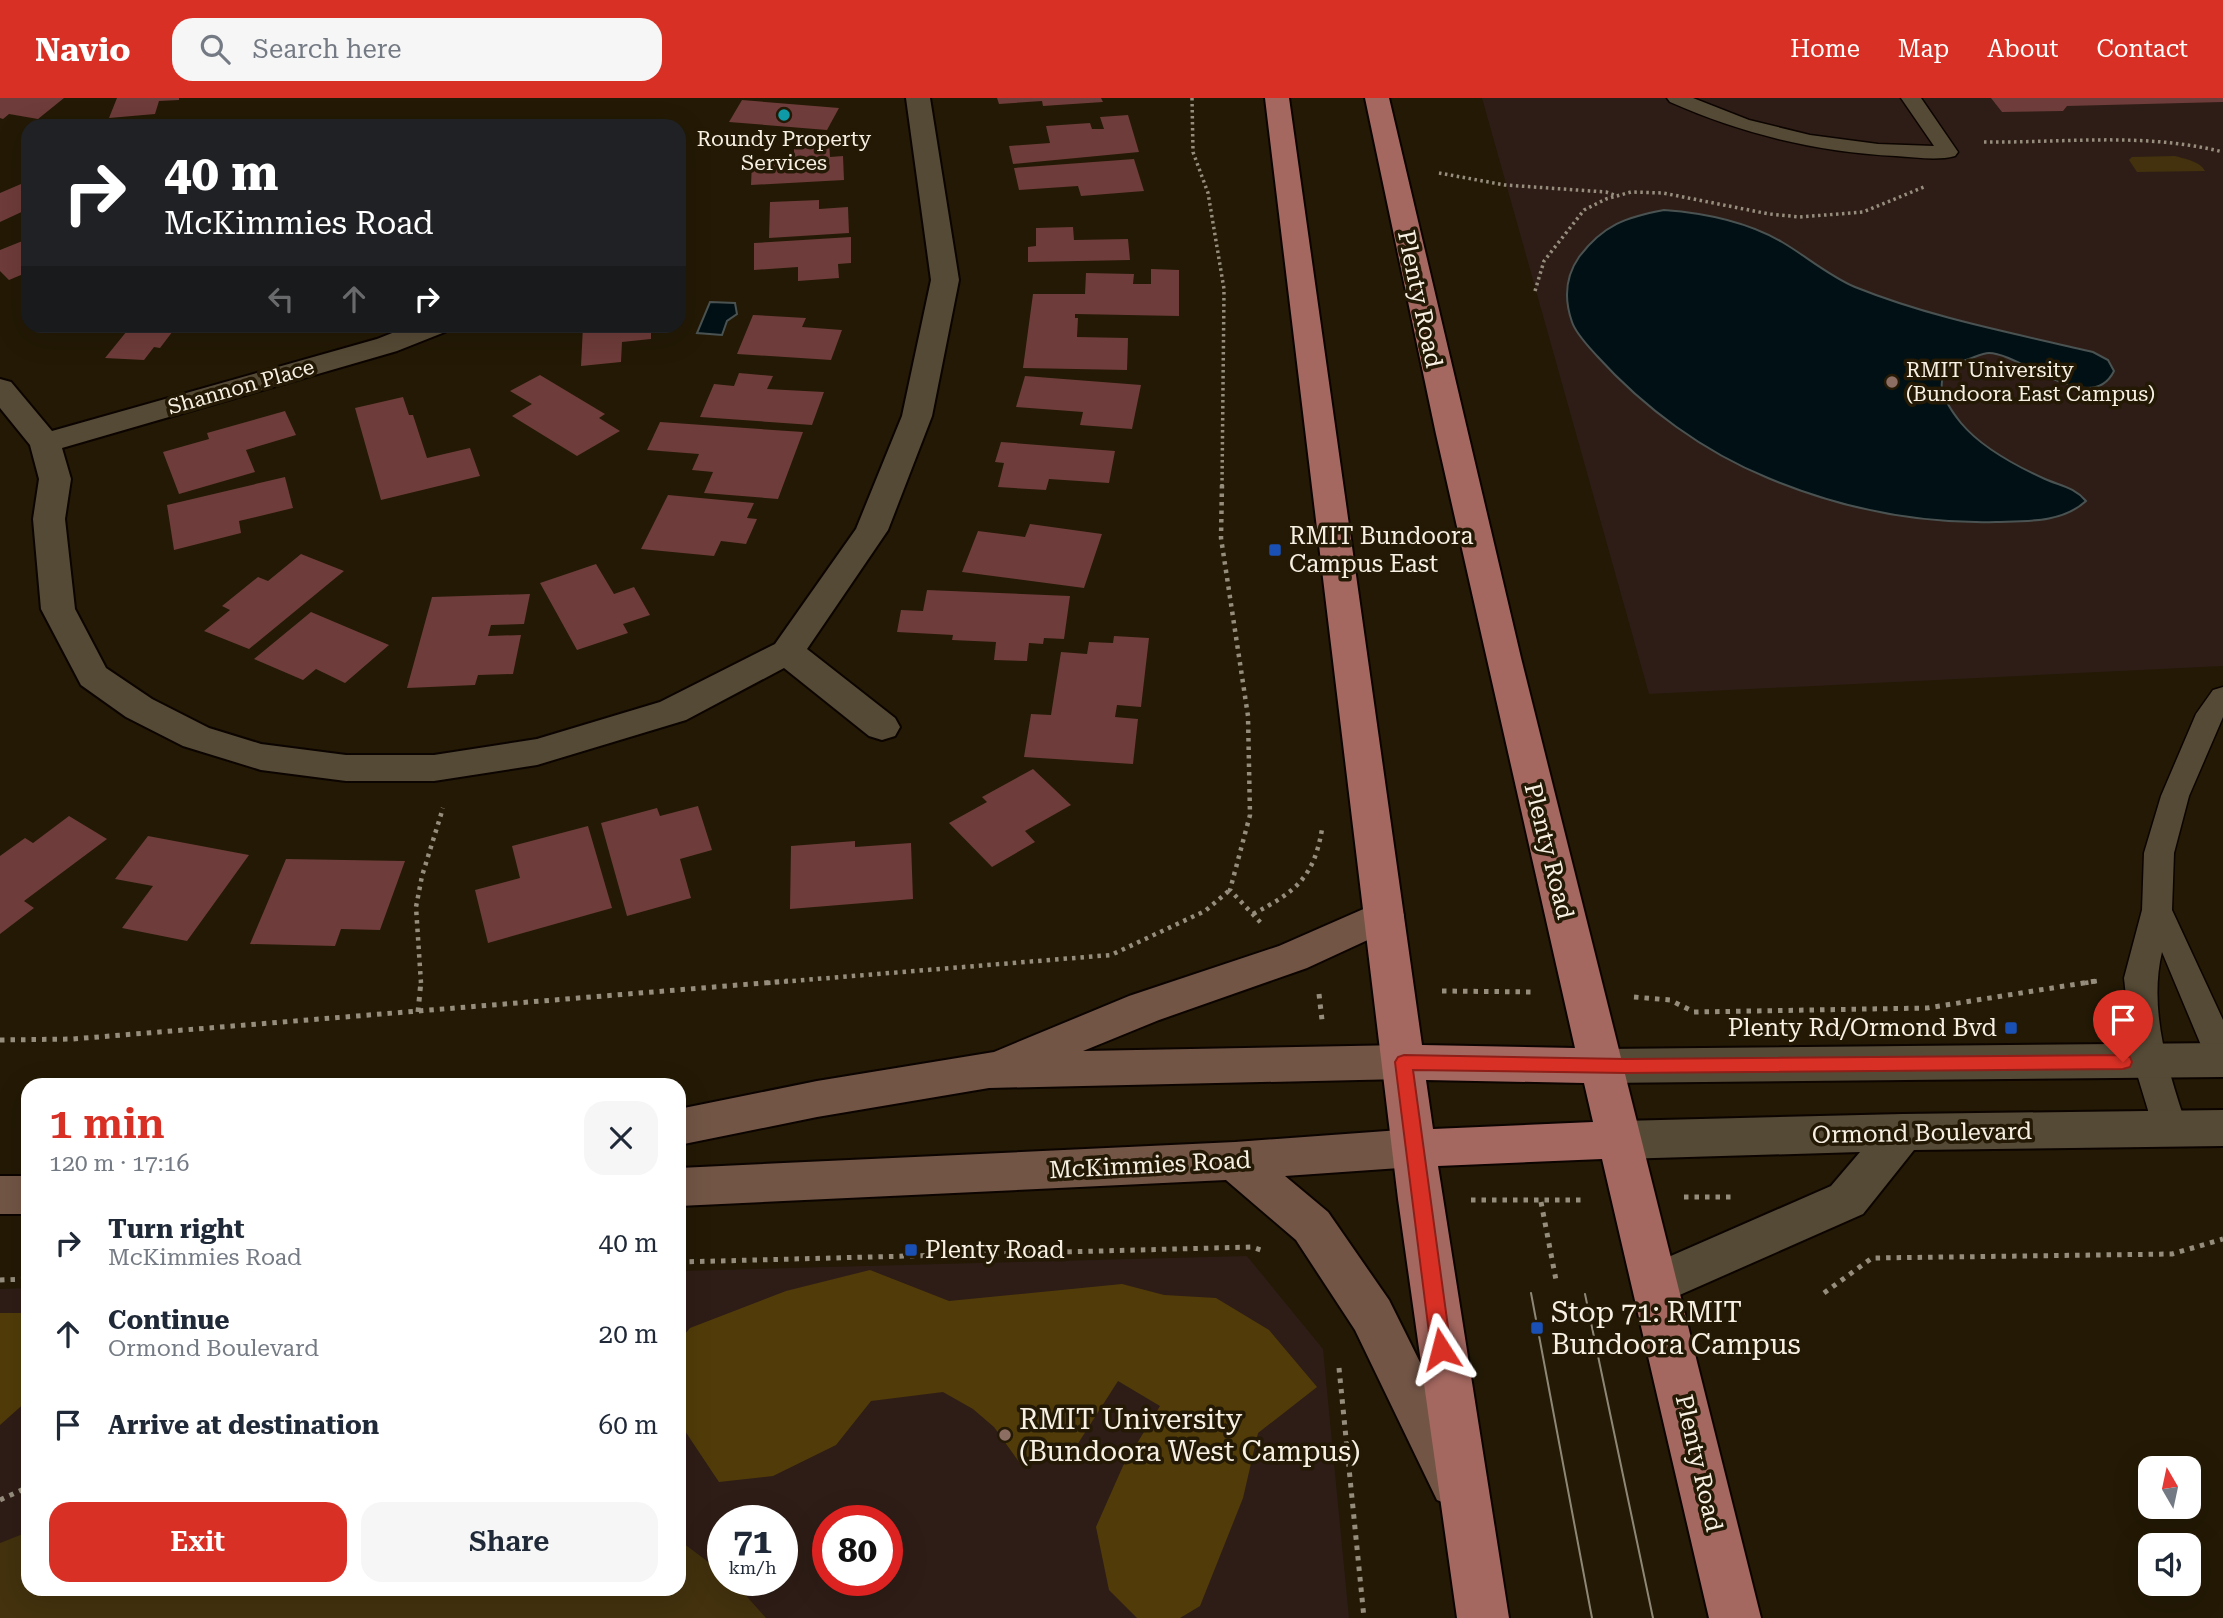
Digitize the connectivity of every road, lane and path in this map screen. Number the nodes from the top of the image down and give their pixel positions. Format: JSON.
{"nodes":[{"id":1,"x":918,"y":98,"type":"edge"},
{"id":2,"x":1192,"y":98,"type":"edge"},
{"id":3,"x":1277,"y":98,"type":"edge"},
{"id":4,"x":1377,"y":98,"type":"edge"},
{"id":5,"x":1677,"y":98,"type":"edge"},
{"id":6,"x":1912,"y":98,"type":"edge"},
{"id":7,"x":1979,"y":142,"type":"dead end"},
{"id":8,"x":2223,"y":152,"type":"edge"},
{"id":9,"x":1438,"y":173,"type":"dead end"},
{"id":10,"x":1932,"y":180,"type":"dead end"},
{"id":11,"x":1618,"y":196,"type":"junction"},
{"id":12,"x":1535,"y":291,"type":"dead end"},
{"id":13,"x":417,"y":333,"type":"edge"},
{"id":14,"x":0,"y":388,"type":"edge"},
{"id":15,"x":45,"y":443,"type":"junction"},
{"id":16,"x":787,"y":652,"type":"junction"},
{"id":17,"x":2223,"y":697,"type":"edge"},
{"id":18,"x":882,"y":727,"type":"dead end"},
{"id":19,"x":443,"y":807,"type":"dead end"},
{"id":20,"x":1230,"y":890,"type":"junction"},
{"id":21,"x":2157,"y":910,"type":"junction"},
{"id":22,"x":1384,"y":915,"type":"junction"},
{"id":23,"x":1293,"y":957,"type":"junction"},
{"id":24,"x":2140,"y":978,"type":"junction"},
{"id":25,"x":1394,"y":990,"type":"junction"},
{"id":26,"x":1583,"y":993,"type":"junction"},
{"id":27,"x":418,"y":1012,"type":"junction"},
{"id":28,"x":0,"y":1040,"type":"edge"},
{"id":29,"x":2223,"y":1060,"type":"edge"},
{"id":30,"x":1404,"y":1062,"type":"junction"},
{"id":31,"x":2149,"y":1062,"type":"junction"},
{"id":32,"x":1602,"y":1066,"type":"junction"},
{"id":33,"x":989,"y":1070,"type":"junction"},
{"id":34,"x":686,"y":1126,"type":"edge"},
{"id":35,"x":2223,"y":1128,"type":"edge"},
{"id":36,"x":2171,"y":1130,"type":"junction"},
{"id":37,"x":1903,"y":1132,"type":"junction"},
{"id":38,"x":1621,"y":1140,"type":"junction"},
{"id":39,"x":1414,"y":1147,"type":"junction"},
{"id":40,"x":1236,"y":1161,"type":"junction"},
{"id":41,"x":686,"y":1187,"type":"edge"},
{"id":42,"x":0,"y":1195,"type":"edge"},
{"id":43,"x":21,"y":1195,"type":"edge"},
{"id":44,"x":1733,"y":1197,"type":"dead end"},
{"id":45,"x":1636,"y":1198,"type":"junction"},
{"id":46,"x":1420,"y":1199,"type":"junction"},
{"id":47,"x":1541,"y":1202,"type":"junction"},
{"id":48,"x":2223,"y":1239,"type":"edge"},
{"id":49,"x":1264,"y":1251,"type":"dead end"},
{"id":50,"x":686,"y":1262,"type":"edge"},
{"id":51,"x":21,"y":1279,"type":"edge"},
{"id":52,"x":0,"y":1280,"type":"edge"},
{"id":53,"x":1556,"y":1280,"type":"dead end"},
{"id":54,"x":1657,"y":1284,"type":"junction"},
{"id":55,"x":1824,"y":1293,"type":"dead end"},
{"id":56,"x":21,"y":1490,"type":"edge"},
{"id":57,"x":0,"y":1500,"type":"edge"},
{"id":58,"x":1466,"y":1507,"type":"junction"},
{"id":59,"x":1740,"y":1612,"type":"edge"},
{"id":60,"x":1483,"y":1618,"type":"edge"}],
"edges":[{"from":1,"to":16,"type":"street"},
{"from":2,"to":20,"type":"path"},
{"from":3,"to":22,"type":"highway"},
{"from":4,"to":26,"type":"highway","name":"Plenty Road"},
{"from":5,"to":6,"type":"lane"},
{"from":7,"to":8,"type":"path"},
{"from":9,"to":11,"type":"path"},
{"from":10,"to":11,"type":"path"},
{"from":11,"to":12,"type":"path"},
{"from":13,"to":15,"type":"street","name":"Shannon Place"},
{"from":14,"to":15,"type":"street"},
{"from":15,"to":16,"type":"street"},
{"from":16,"to":18,"type":"street"},
{"from":17,"to":21,"type":"lane"},
{"from":19,"to":27,"type":"path"},
{"from":20,"to":23,"type":"path"},
{"from":20,"to":27,"type":"path"},
{"from":21,"to":24,"type":"lane"},
{"from":21,"to":29,"type":"lane"},
{"from":22,"to":23,"type":"main road"},
{"from":22,"to":25,"type":"highway"},
{"from":23,"to":25,"type":"path"},
{"from":23,"to":33,"type":"main road"},
{"from":24,"to":26,"type":"path"},
{"from":24,"to":31,"type":"lane"},
{"from":25,"to":26,"type":"path"},
{"from":25,"to":30,"type":"highway"},
{"from":26,"to":32,"type":"highway","name":"Plenty Road"},
{"from":27,"to":28,"type":"path"},
{"from":29,"to":31,"type":"street"},
{"from":30,"to":32,"type":"highway"},
{"from":30,"to":33,"type":"main road"},
{"from":30,"to":39,"type":"highway"},
{"from":31,"to":32,"type":"street"},
{"from":31,"to":36,"type":"lane"},
{"from":32,"to":38,"type":"highway","name":"Plenty Road"},
{"from":33,"to":34,"type":"main road"},
{"from":35,"to":36,"type":"street","name":"Ormond Boulevard"},
{"from":36,"to":37,"type":"street","name":"Ormond Boulevard"},
{"from":37,"to":38,"type":"street","name":"Ormond Boulevard"},
{"from":37,"to":54,"type":"street"},
{"from":38,"to":39,"type":"highway","name":"McKimmies Road"},
{"from":38,"to":45,"type":"highway","name":"Plenty Road"},
{"from":39,"to":40,"type":"main road","name":"McKimmies Road"},
{"from":39,"to":46,"type":"highway"},
{"from":40,"to":41,"type":"main road","name":"McKimmies Road"},
{"from":40,"to":58,"type":"main road"},
{"from":42,"to":43,"type":"main road"},
{"from":44,"to":45,"type":"path"},
{"from":45,"to":47,"type":"path"},
{"from":45,"to":54,"type":"highway","name":"Plenty Road"},
{"from":46,"to":47,"type":"path"},
{"from":46,"to":58,"type":"highway"},
{"from":47,"to":53,"type":"path"},
{"from":48,"to":55,"type":"path"},
{"from":49,"to":50,"type":"path"},
{"from":51,"to":52,"type":"path"},
{"from":54,"to":59,"type":"highway","name":"Plenty Road"},
{"from":56,"to":57,"type":"path"},
{"from":58,"to":60,"type":"highway"}]}
